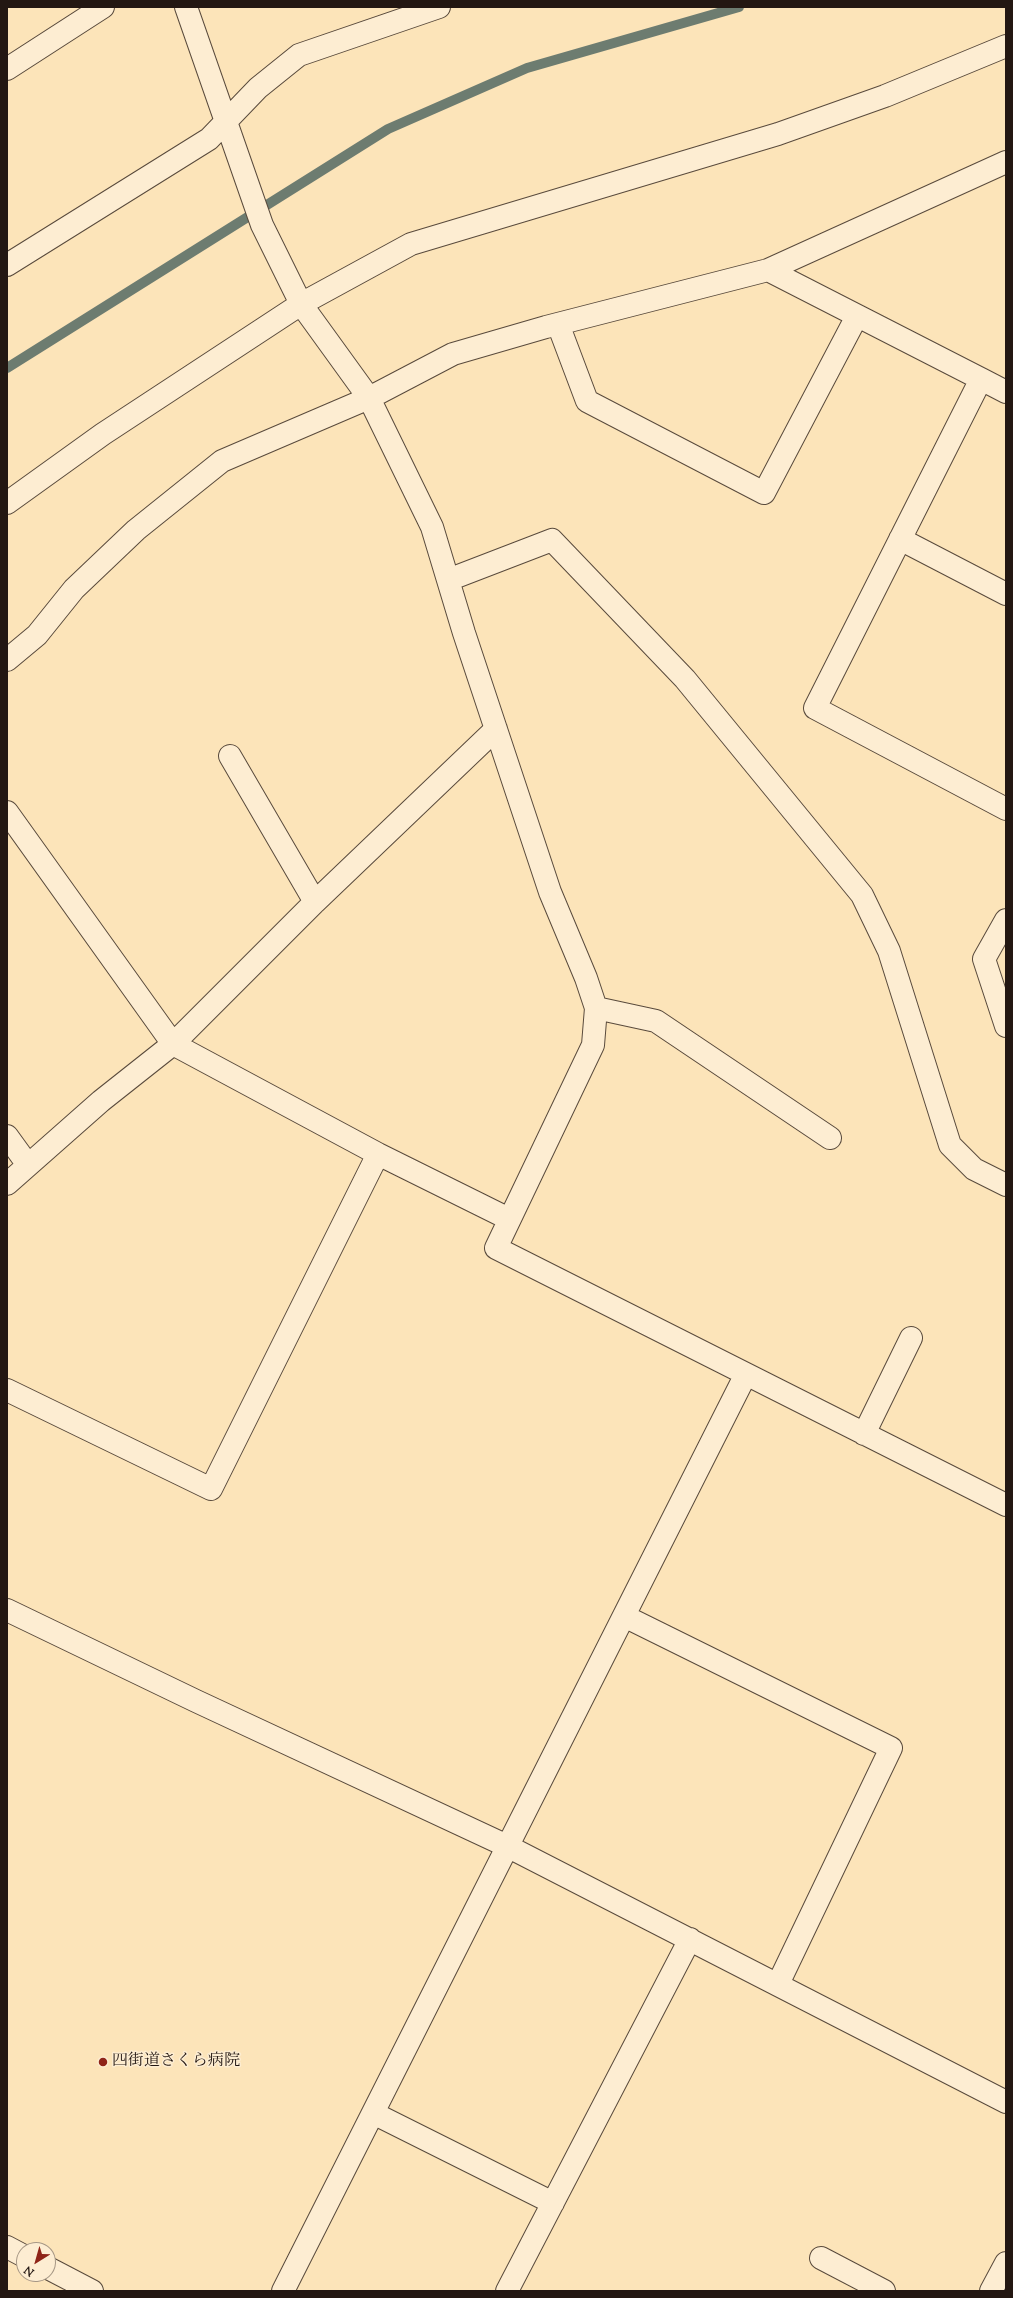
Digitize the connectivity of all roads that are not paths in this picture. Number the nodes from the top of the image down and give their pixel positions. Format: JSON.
{"nodes":[{"id":1,"x":103,"y":7,"type":"edge"},
{"id":2,"x":186,"y":7,"type":"edge"},
{"id":3,"x":439,"y":7,"type":"edge"},
{"id":4,"x":1006,"y":46,"type":"edge"},
{"id":5,"x":7,"y":69,"type":"edge"},
{"id":6,"x":227,"y":121,"type":"junction"},
{"id":7,"x":1006,"y":162,"type":"edge"},
{"id":8,"x":7,"y":265,"type":"edge"},
{"id":9,"x":768,"y":270,"type":"junction"},
{"id":10,"x":301,"y":304,"type":"junction"},
{"id":11,"x":857,"y":316,"type":"junction"},
{"id":12,"x":558,"y":324,"type":"junction"},
{"id":13,"x":981,"y":379,"type":"junction"},
{"id":14,"x":1006,"y":392,"type":"edge"},
{"id":15,"x":369,"y":398,"type":"junction"},
{"id":16,"x":7,"y":502,"type":"edge"},
{"id":17,"x":900,"y":539,"type":"junction"},
{"id":18,"x":448,"y":580,"type":"junction"},
{"id":19,"x":1006,"y":594,"type":"edge"},
{"id":20,"x":7,"y":660,"type":"edge"},
{"id":21,"x":496,"y":729,"type":"junction"},
{"id":22,"x":230,"y":756,"type":"dead end"},
{"id":23,"x":1006,"y":809,"type":"edge"},
{"id":24,"x":7,"y":812,"type":"edge"},
{"id":25,"x":315,"y":902,"type":"junction"},
{"id":26,"x":1006,"y":920,"type":"edge"},
{"id":27,"x":596,"y":1008,"type":"junction"},
{"id":28,"x":1006,"y":1026,"type":"edge"},
{"id":29,"x":173,"y":1044,"type":"junction"},
{"id":30,"x":7,"y":1136,"type":"edge"},
{"id":31,"x":830,"y":1138,"type":"dead end"},
{"id":32,"x":378,"y":1154,"type":"junction"},
{"id":33,"x":28,"y":1165,"type":"junction"},
{"id":34,"x":7,"y":1184,"type":"edge"},
{"id":35,"x":1006,"y":1185,"type":"edge"},
{"id":36,"x":509,"y":1219,"type":"junction"},
{"id":37,"x":912,"y":1338,"type":"dead end"},
{"id":38,"x":746,"y":1374,"type":"junction"},
{"id":39,"x":7,"y":1390,"type":"edge"},
{"id":40,"x":864,"y":1434,"type":"junction"},
{"id":41,"x":1006,"y":1505,"type":"edge"},
{"id":42,"x":7,"y":1610,"type":"edge"},
{"id":43,"x":624,"y":1616,"type":"junction"},
{"id":44,"x":507,"y":1846,"type":"junction"},
{"id":45,"x":690,"y":1940,"type":"junction"},
{"id":46,"x":778,"y":1984,"type":"junction"},
{"id":47,"x":1006,"y":2102,"type":"edge"},
{"id":48,"x":373,"y":2113,"type":"junction"},
{"id":49,"x":553,"y":2203,"type":"junction"},
{"id":50,"x":7,"y":2247,"type":"edge"},
{"id":51,"x":16,"y":2252,"type":"edge"},
{"id":52,"x":821,"y":2258,"type":"dead end"},
{"id":53,"x":1006,"y":2263,"type":"edge"},
{"id":54,"x":56,"y":2272,"type":"edge"},
{"id":55,"x":92,"y":2291,"type":"edge"},
{"id":56,"x":283,"y":2291,"type":"edge"},
{"id":57,"x":507,"y":2291,"type":"edge"},
{"id":58,"x":884,"y":2291,"type":"edge"},
{"id":59,"x":991,"y":2291,"type":"edge"}],
"edges":[{"from":1,"to":5,"type":"street"},
{"from":2,"to":6,"type":"street"},
{"from":3,"to":6,"type":"street"},
{"from":4,"to":10,"type":"street"},
{"from":6,"to":8,"type":"street"},
{"from":6,"to":10,"type":"street"},
{"from":7,"to":9,"type":"street"},
{"from":9,"to":11,"type":"street"},
{"from":9,"to":12,"type":"street"},
{"from":10,"to":15,"type":"street"},
{"from":10,"to":16,"type":"street"},
{"from":11,"to":12,"type":"street"},
{"from":11,"to":13,"type":"street"},
{"from":12,"to":15,"type":"street"},
{"from":13,"to":14,"type":"street"},
{"from":13,"to":17,"type":"street"},
{"from":15,"to":18,"type":"street"},
{"from":15,"to":20,"type":"street"},
{"from":17,"to":19,"type":"street"},
{"from":17,"to":23,"type":"street"},
{"from":18,"to":21,"type":"street"},
{"from":18,"to":35,"type":"street"},
{"from":21,"to":25,"type":"street"},
{"from":21,"to":27,"type":"street"},
{"from":22,"to":25,"type":"street"},
{"from":24,"to":29,"type":"street"},
{"from":25,"to":29,"type":"street"},
{"from":26,"to":28,"type":"street"},
{"from":27,"to":31,"type":"street"},
{"from":27,"to":36,"type":"street"},
{"from":29,"to":32,"type":"street"},
{"from":29,"to":33,"type":"street"},
{"from":30,"to":33,"type":"street"},
{"from":32,"to":36,"type":"street"},
{"from":32,"to":39,"type":"street"},
{"from":33,"to":34,"type":"street"},
{"from":36,"to":38,"type":"street"},
{"from":37,"to":40,"type":"street"},
{"from":38,"to":40,"type":"street"},
{"from":38,"to":43,"type":"street"},
{"from":40,"to":41,"type":"street"},
{"from":42,"to":44,"type":"street"},
{"from":43,"to":44,"type":"street"},
{"from":43,"to":46,"type":"street"},
{"from":44,"to":45,"type":"street"},
{"from":44,"to":48,"type":"street"},
{"from":45,"to":46,"type":"street"},
{"from":45,"to":49,"type":"street"},
{"from":46,"to":47,"type":"street"},
{"from":48,"to":49,"type":"street"},
{"from":48,"to":56,"type":"street"},
{"from":49,"to":57,"type":"street"},
{"from":50,"to":51,"type":"street"},
{"from":52,"to":58,"type":"street"},
{"from":53,"to":59,"type":"street"},
{"from":54,"to":55,"type":"street"}]}
